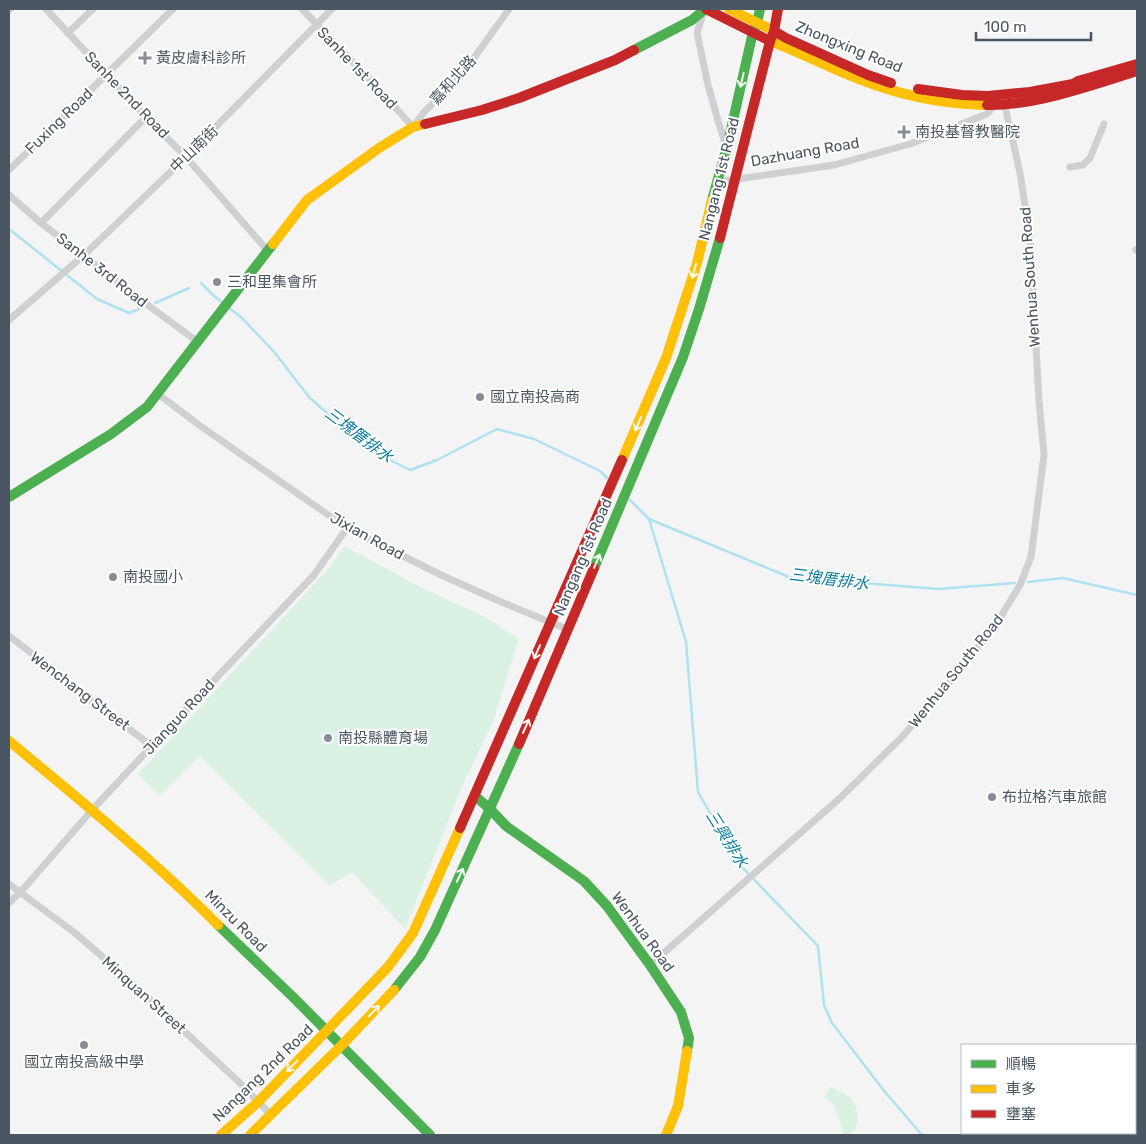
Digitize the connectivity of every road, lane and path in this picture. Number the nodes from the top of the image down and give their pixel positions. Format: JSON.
{"nodes":[{"id":1,"x":46,"y":9,"type":"edge"},
{"id":2,"x":93,"y":9,"type":"edge"},
{"id":3,"x":173,"y":9,"type":"edge"},
{"id":4,"x":302,"y":9,"type":"edge"},
{"id":5,"x":332,"y":9,"type":"edge"},
{"id":6,"x":509,"y":9,"type":"edge"},
{"id":7,"x":705,"y":9,"type":"edge"},
{"id":8,"x":729,"y":9,"type":"edge"},
{"id":9,"x":760,"y":9,"type":"edge"},
{"id":10,"x":778,"y":9,"type":"edge"},
{"id":11,"x":317,"y":25,"type":"junction"},
{"id":12,"x":755,"y":28,"type":"junction"},
{"id":13,"x":68,"y":33,"type":"junction"},
{"id":14,"x":772,"y":36,"type":"junction"},
{"id":15,"x":1137,"y":64,"type":"edge"},
{"id":16,"x":1137,"y":72,"type":"edge"},
{"id":17,"x":106,"y":75,"type":"junction"},
{"id":18,"x":1001,"y":101,"type":"junction"},
{"id":19,"x":146,"y":117,"type":"junction"},
{"id":20,"x":1104,"y":124,"type":"dead end"},
{"id":21,"x":413,"y":127,"type":"junction"},
{"id":22,"x":726,"y":147,"type":"junction"},
{"id":23,"x":186,"y":156,"type":"junction"},
{"id":24,"x":1070,"y":167,"type":"dead end"},
{"id":25,"x":9,"y":170,"type":"edge"},
{"id":26,"x":735,"y":180,"type":"junction"},
{"id":27,"x":718,"y":182,"type":"junction"},
{"id":28,"x":9,"y":195,"type":"edge"},
{"id":29,"x":42,"y":223,"type":"junction"},
{"id":30,"x":267,"y":250,"type":"junction"},
{"id":31,"x":84,"y":254,"type":"junction"},
{"id":32,"x":9,"y":320,"type":"edge"},
{"id":33,"x":198,"y":342,"type":"junction"},
{"id":34,"x":158,"y":394,"type":"junction"},
{"id":35,"x":9,"y":497,"type":"edge"},
{"id":36,"x":347,"y":528,"type":"junction"},
{"id":37,"x":550,"y":622,"type":"junction"},
{"id":38,"x":569,"y":630,"type":"junction"},
{"id":39,"x":9,"y":636,"type":"edge"},
{"id":40,"x":9,"y":741,"type":"edge"},
{"id":41,"x":152,"y":746,"type":"junction"},
{"id":42,"x":475,"y":796,"type":"junction"},
{"id":43,"x":490,"y":808,"type":"junction"},
{"id":44,"x":92,"y":810,"type":"junction"},
{"id":45,"x":9,"y":884,"type":"edge"},
{"id":46,"x":19,"y":892,"type":"junction"},
{"id":47,"x":9,"y":903,"type":"edge"},
{"id":48,"x":650,"y":965,"type":"junction"},
{"id":49,"x":326,"y":1031,"type":"junction"},
{"id":50,"x":341,"y":1046,"type":"junction"},
{"id":51,"x":258,"y":1102,"type":"junction"},
{"id":52,"x":271,"y":1115,"type":"junction"},
{"id":53,"x":221,"y":1135,"type":"edge"},
{"id":54,"x":250,"y":1135,"type":"edge"},
{"id":55,"x":430,"y":1135,"type":"edge"},
{"id":56,"x":666,"y":1135,"type":"edge"}],
"edges":[{"from":1,"to":13,"type":"street","name":"Sanhe 2nd Road"},
{"from":2,"to":13,"type":"street"},
{"from":3,"to":17,"type":"street","name":"Fuxing Road"},
{"from":4,"to":11,"type":"street","name":"Sanhe 1st Road"},
{"from":5,"to":11,"type":"street","name":"中山南街"},
{"from":6,"to":21,"type":"street","name":"嘉和北路"},
{"from":7,"to":12,"type":"main road"},
{"from":7,"to":21,"type":"main road"},
{"from":7,"to":22,"type":"street"},
{"from":8,"to":12,"type":"main road"},
{"from":9,"to":12,"type":"main road","name":"Nangang 1st Road"},
{"from":10,"to":14,"type":"main road","name":"Nangang 1st Road"},
{"from":11,"to":21,"type":"street","name":"Sanhe 1st Road"},
{"from":11,"to":23,"type":"street","name":"中山南街"},
{"from":12,"to":14,"type":"main road"},
{"from":12,"to":22,"type":"main road","name":"Nangang 1st Road","one_way":true},
{"from":13,"to":17,"type":"street","name":"Sanhe 2nd Road"},
{"from":14,"to":18,"type":"main road","name":"Zhongxing Road"},
{"from":14,"to":18,"type":"main road","name":"Zhongxing Road"},
{"from":14,"to":26,"type":"main road","name":"Nangang 1st Road"},
{"from":15,"to":18,"type":"main road","name":"Dazhuang Road"},
{"from":16,"to":18,"type":"main road","name":"Dazhuang Road"},
{"from":17,"to":19,"type":"street","name":"Sanhe 2nd Road"},
{"from":17,"to":25,"type":"street","name":"Fuxing Road"},
{"from":18,"to":26,"type":"street","name":"Dazhuang Road"},
{"from":18,"to":48,"type":"street","name":"Wenhua South Road"},
{"from":19,"to":23,"type":"street","name":"Sanhe 2nd Road"},
{"from":19,"to":29,"type":"street"},
{"from":20,"to":24,"type":"street"},
{"from":21,"to":30,"type":"main road"},
{"from":22,"to":27,"type":"main road","name":"Nangang 1st Road"},
{"from":23,"to":30,"type":"street","name":"Sanhe 2nd Road"},
{"from":23,"to":31,"type":"street","name":"中山南街"},
{"from":26,"to":27,"type":"street","name":"Dazhuang Road"},
{"from":38,"to":26,"type":"main road","name":"Nangang 1st Road","one_way":true},
{"from":27,"to":37,"type":"main road","name":"Nangang 1st Road","one_way":true},
{"from":28,"to":29,"type":"street","name":"Sanhe 3rd Road"},
{"from":29,"to":31,"type":"street","name":"Sanhe 3rd Road"},
{"from":30,"to":33,"type":"main road"},
{"from":31,"to":32,"type":"street","name":"中山南街"},
{"from":31,"to":33,"type":"street","name":"Sanhe 3rd Road"},
{"from":33,"to":34,"type":"main road"},
{"from":34,"to":35,"type":"main road"},
{"from":34,"to":36,"type":"street","name":"Jixian Road"},
{"from":36,"to":37,"type":"street","name":"Jixian Road"},
{"from":36,"to":41,"type":"street","name":"Jianguo Road"},
{"from":37,"to":38,"type":"street","name":"Jixian Road"},
{"from":37,"to":42,"type":"main road","name":"Nangang 1st Road","one_way":true},
{"from":43,"to":38,"type":"main road","name":"Nangang 1st Road","one_way":true},
{"from":39,"to":41,"type":"street","name":"Wenchang Street"},
{"from":40,"to":44,"type":"main road","name":"Minzu Road"},
{"from":41,"to":44,"type":"street","name":"Jianguo Road"},
{"from":42,"to":43,"type":"main road","name":"Wenhua Road"},
{"from":42,"to":49,"type":"main road","name":"Nangang 1st Road"},
{"from":43,"to":48,"type":"main road","name":"Wenhua Road"},
{"from":50,"to":43,"type":"main road","name":"Nangang 1st Road","one_way":true},
{"from":44,"to":46,"type":"street","name":"Jianguo Road"},
{"from":44,"to":49,"type":"main road","name":"Minzu Road"},
{"from":45,"to":46,"type":"street","name":"Minquan Street"},
{"from":46,"to":47,"type":"street","name":"Jianguo Road"},
{"from":46,"to":51,"type":"street","name":"Minquan Street"},
{"from":48,"to":56,"type":"main road","name":"Wenhua Road"},
{"from":49,"to":50,"type":"main road","name":"Minzu Road"},
{"from":49,"to":51,"type":"main road","name":"Nangang 2nd Road","one_way":true},
{"from":50,"to":52,"type":"main road"},
{"from":50,"to":55,"type":"main road","name":"Minzu Road"},
{"from":51,"to":52,"type":"street","name":"Minquan Street"},
{"from":51,"to":53,"type":"main road","name":"Nangang 2nd Road"},
{"from":52,"to":54,"type":"main road"}]}
